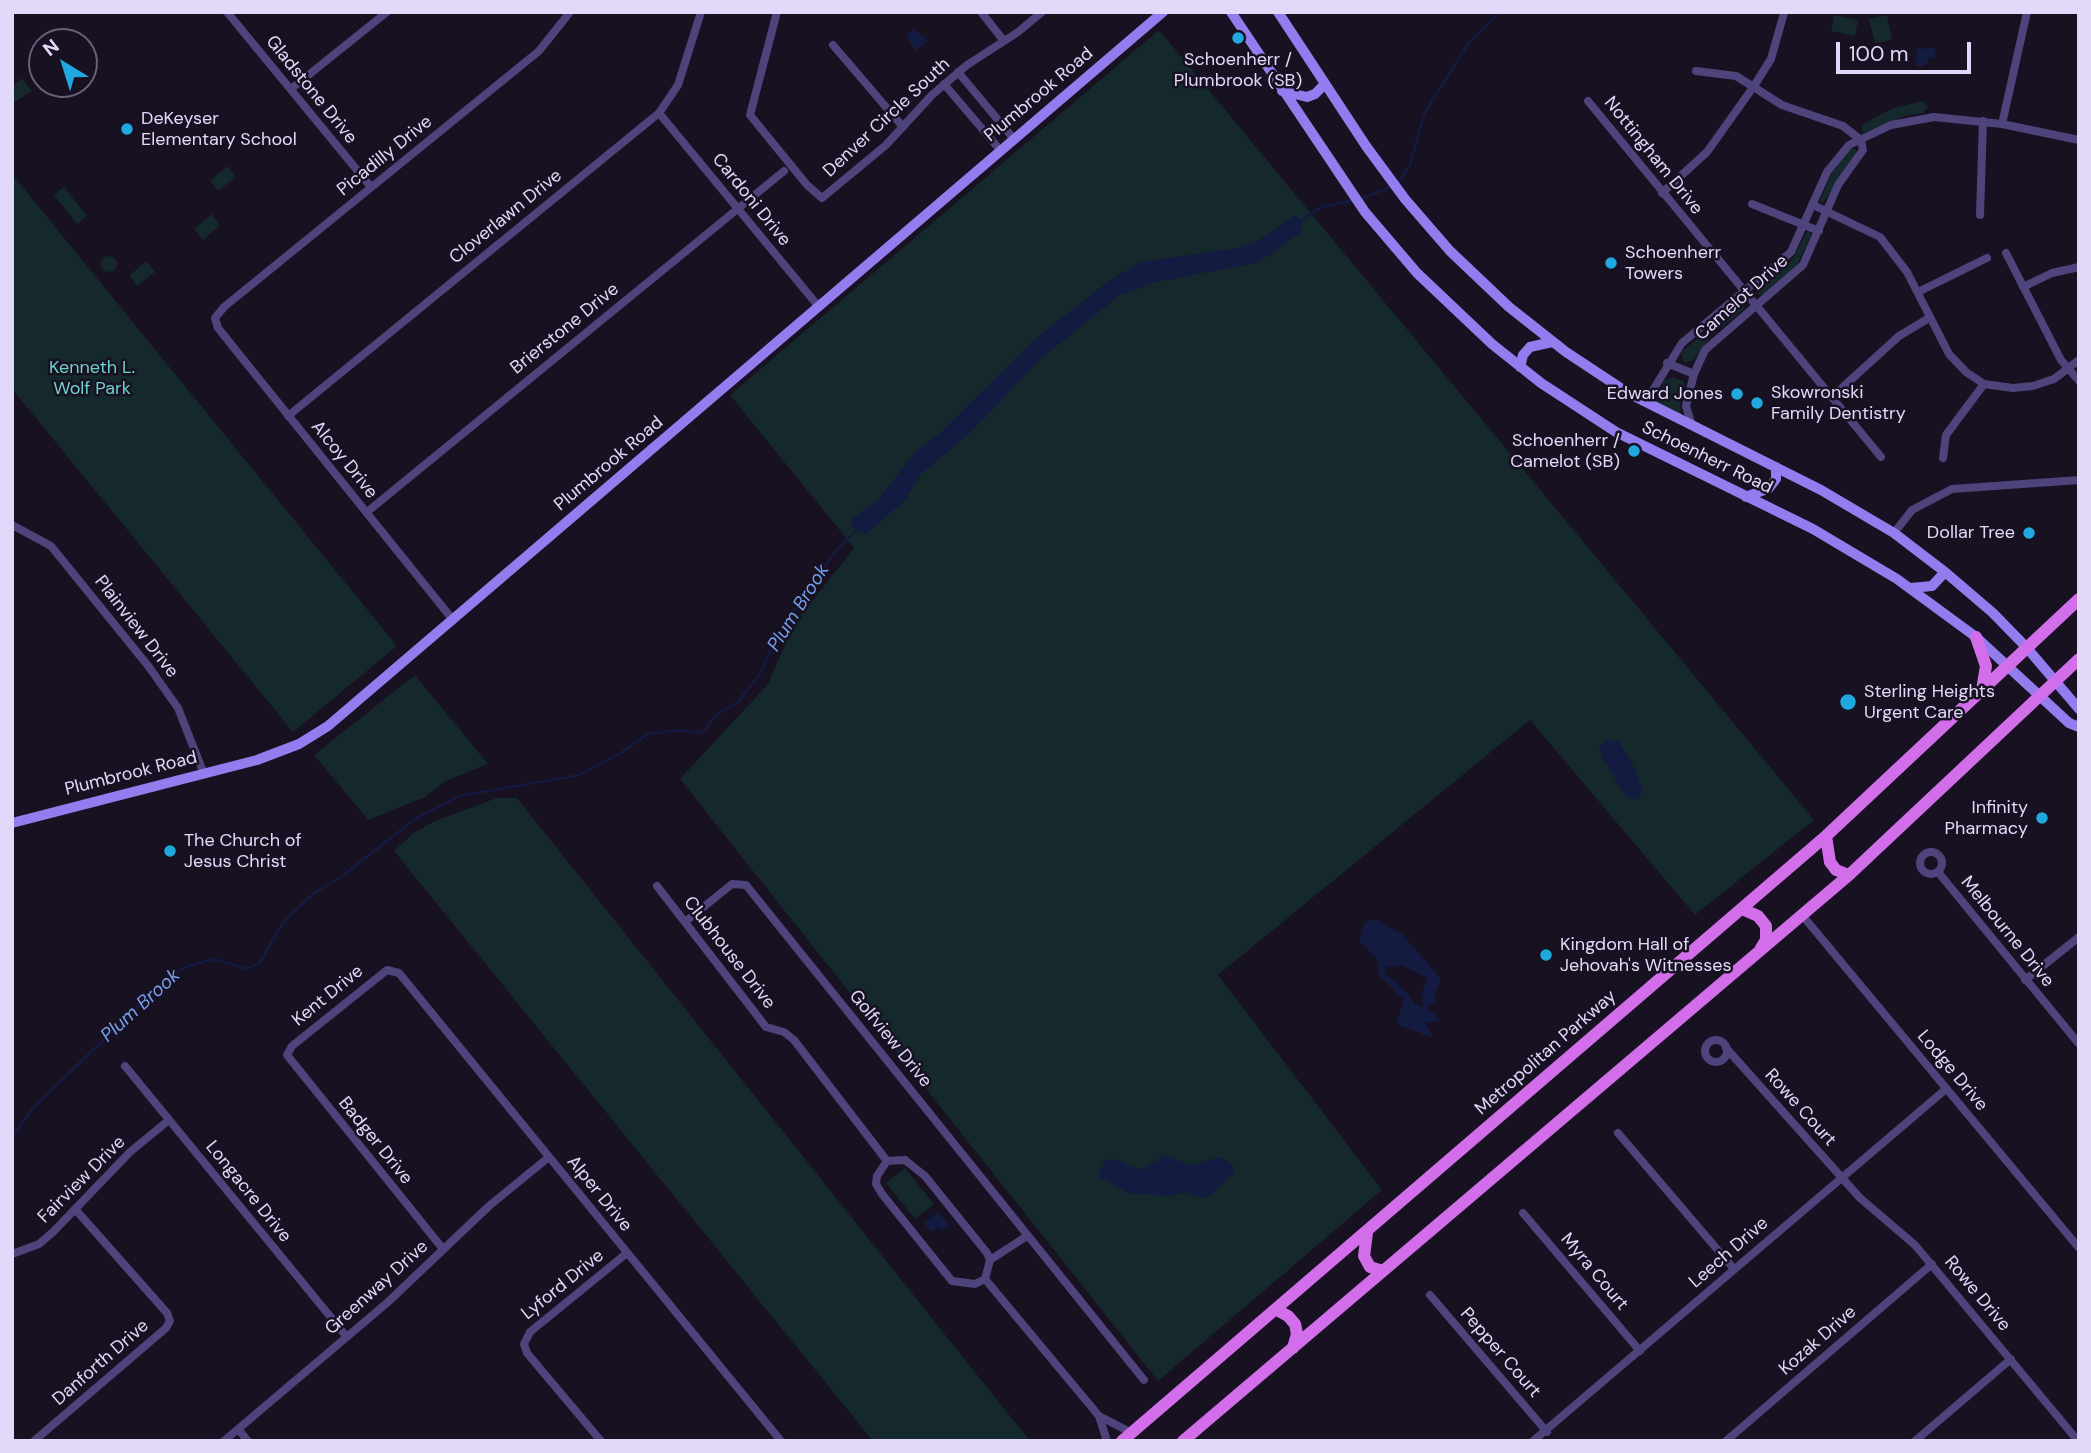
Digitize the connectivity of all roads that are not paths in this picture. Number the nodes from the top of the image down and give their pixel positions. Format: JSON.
{"nodes":[{"id":1,"x":227,"y":12,"type":"edge"},
{"id":2,"x":387,"y":12,"type":"edge"},
{"id":3,"x":570,"y":12,"type":"edge"},
{"id":4,"x":701,"y":12,"type":"edge"},
{"id":5,"x":777,"y":12,"type":"edge"},
{"id":6,"x":981,"y":12,"type":"edge"},
{"id":7,"x":1042,"y":12,"type":"edge"},
{"id":8,"x":1163,"y":12,"type":"edge"},
{"id":9,"x":1231,"y":12,"type":"edge"},
{"id":10,"x":1278,"y":12,"type":"edge"},
{"id":11,"x":2027,"y":12,"type":"edge"},
{"id":12,"x":1784,"y":13,"type":"edge"},
{"id":13,"x":1004,"y":41,"type":"junction"},
{"id":14,"x":833,"y":45,"type":"dead end"},
{"id":15,"x":1696,"y":71,"type":"dead end"},
{"id":16,"x":958,"y":72,"type":"junction"},
{"id":17,"x":944,"y":84,"type":"junction"},
{"id":18,"x":1325,"y":84,"type":"junction"},
{"id":19,"x":1754,"y":86,"type":"junction"},
{"id":20,"x":291,"y":89,"type":"junction"},
{"id":21,"x":1282,"y":91,"type":"junction"},
{"id":22,"x":1588,"y":101,"type":"dead end"},
{"id":23,"x":659,"y":113,"type":"junction"},
{"id":24,"x":1983,"y":121,"type":"junction"},
{"id":25,"x":2002,"y":124,"type":"junction"},
{"id":26,"x":903,"y":127,"type":"junction"},
{"id":27,"x":1014,"y":139,"type":"junction"},
{"id":28,"x":2079,"y":140,"type":"edge"},
{"id":29,"x":1861,"y":141,"type":"junction"},
{"id":30,"x":1001,"y":151,"type":"junction"},
{"id":31,"x":784,"y":171,"type":"dead end"},
{"id":32,"x":371,"y":187,"type":"junction"},
{"id":33,"x":1662,"y":192,"type":"junction"},
{"id":34,"x":1752,"y":204,"type":"dead end"},
{"id":35,"x":1813,"y":205,"type":"junction"},
{"id":36,"x":736,"y":208,"type":"junction"},
{"id":37,"x":1827,"y":211,"type":"junction"},
{"id":38,"x":1980,"y":215,"type":"dead end"},
{"id":39,"x":1804,"y":225,"type":"junction"},
{"id":40,"x":1819,"y":231,"type":"junction"},
{"id":41,"x":2007,"y":253,"type":"dead end"},
{"id":42,"x":1987,"y":258,"type":"dead end"},
{"id":43,"x":2079,"y":267,"type":"edge"},
{"id":44,"x":2023,"y":287,"type":"junction"},
{"id":45,"x":1918,"y":292,"type":"junction"},
{"id":46,"x":1745,"y":293,"type":"junction"},
{"id":47,"x":1756,"y":306,"type":"junction"},
{"id":48,"x":818,"y":307,"type":"junction"},
{"id":49,"x":215,"y":318,"type":"joint"},
{"id":50,"x":1929,"y":318,"type":"junction"},
{"id":51,"x":1708,"y":322,"type":"junction"},
{"id":52,"x":1719,"y":336,"type":"junction"},
{"id":53,"x":1552,"y":342,"type":"junction"},
{"id":54,"x":2079,"y":360,"type":"edge"},
{"id":55,"x":1667,"y":363,"type":"junction"},
{"id":56,"x":1520,"y":367,"type":"junction"},
{"id":57,"x":2069,"y":369,"type":"junction"},
{"id":58,"x":1694,"y":374,"type":"junction"},
{"id":59,"x":2079,"y":381,"type":"edge"},
{"id":60,"x":1984,"y":384,"type":"junction"},
{"id":61,"x":1832,"y":397,"type":"junction"},
{"id":62,"x":1642,"y":401,"type":"junction"},
{"id":63,"x":288,"y":416,"type":"junction"},
{"id":64,"x":1694,"y":429,"type":"junction"},
{"id":65,"x":1881,"y":457,"type":"dead end"},
{"id":66,"x":1943,"y":458,"type":"dead end"},
{"id":67,"x":1776,"y":467,"type":"junction"},
{"id":68,"x":2079,"y":480,"type":"edge"},
{"id":69,"x":1746,"y":497,"type":"junction"},
{"id":70,"x":367,"y":512,"type":"junction"},
{"id":71,"x":12,"y":525,"type":"edge"},
{"id":72,"x":1894,"y":533,"type":"junction"},
{"id":73,"x":1945,"y":572,"type":"junction"},
{"id":74,"x":1911,"y":588,"type":"junction"},
{"id":75,"x":2079,"y":599,"type":"edge"},
{"id":76,"x":453,"y":620,"type":"junction"},
{"id":77,"x":1976,"y":637,"type":"junction"},
{"id":78,"x":2027,"y":648,"type":"junction"},
{"id":79,"x":2079,"y":659,"type":"edge"},
{"id":80,"x":2009,"y":665,"type":"junction"},
{"id":81,"x":2056,"y":680,"type":"junction"},
{"id":82,"x":1982,"y":690,"type":"junction"},
{"id":83,"x":2041,"y":695,"type":"junction"},
{"id":84,"x":2079,"y":709,"type":"edge"},
{"id":85,"x":2079,"y":727,"type":"edge"},
{"id":86,"x":204,"y":774,"type":"junction"},
{"id":87,"x":12,"y":823,"type":"edge"},
{"id":88,"x":1826,"y":836,"type":"junction"},
{"id":89,"x":1938,"y":872,"type":"dead end"},
{"id":90,"x":1849,"y":875,"type":"junction"},
{"id":91,"x":657,"y":886,"type":"dead end"},
{"id":92,"x":1742,"y":909,"type":"junction"},
{"id":93,"x":1802,"y":915,"type":"junction"},
{"id":94,"x":685,"y":922,"type":"junction"},
{"id":95,"x":2079,"y":937,"type":"edge"},
{"id":96,"x":1760,"y":951,"type":"junction"},
{"id":97,"x":391,"y":970,"type":"joint"},
{"id":98,"x":2025,"y":980,"type":"junction"},
{"id":99,"x":2079,"y":1044,"type":"edge"},
{"id":100,"x":1726,"y":1048,"type":"junction"},
{"id":101,"x":288,"y":1052,"type":"joint"},
{"id":102,"x":1735,"y":1059,"type":"junction"},
{"id":103,"x":1721,"y":1060,"type":"junction"},
{"id":104,"x":125,"y":1066,"type":"dead end"},
{"id":105,"x":1946,"y":1088,"type":"junction"},
{"id":106,"x":169,"y":1120,"type":"junction"},
{"id":107,"x":1618,"y":1133,"type":"dead end"},
{"id":108,"x":549,"y":1157,"type":"junction"},
{"id":109,"x":887,"y":1161,"type":"junction"},
{"id":110,"x":1842,"y":1178,"type":"junction"},
{"id":111,"x":75,"y":1209,"type":"junction"},
{"id":112,"x":1523,"y":1213,"type":"dead end"},
{"id":113,"x":1367,"y":1233,"type":"junction"},
{"id":114,"x":1027,"y":1236,"type":"junction"},
{"id":115,"x":2079,"y":1248,"type":"edge"},
{"id":116,"x":443,"y":1249,"type":"junction"},
{"id":117,"x":627,"y":1253,"type":"junction"},
{"id":118,"x":12,"y":1254,"type":"edge"},
{"id":119,"x":990,"y":1260,"type":"junction"},
{"id":120,"x":1931,"y":1264,"type":"junction"},
{"id":121,"x":1734,"y":1269,"type":"junction"},
{"id":122,"x":1383,"y":1271,"type":"junction"},
{"id":123,"x":985,"y":1279,"type":"junction"},
{"id":124,"x":1430,"y":1295,"type":"dead end"},
{"id":125,"x":1277,"y":1310,"type":"junction"},
{"id":126,"x":347,"y":1337,"type":"junction"},
{"id":127,"x":1293,"y":1348,"type":"junction"},
{"id":128,"x":1640,"y":1351,"type":"junction"},
{"id":129,"x":2011,"y":1359,"type":"junction"},
{"id":130,"x":1144,"y":1380,"type":"dead end"},
{"id":131,"x":1099,"y":1416,"type":"junction"},
{"id":132,"x":238,"y":1429,"type":"junction"},
{"id":133,"x":1547,"y":1432,"type":"junction"},
{"id":134,"x":1127,"y":1437,"type":"edge"},
{"id":135,"x":34,"y":1441,"type":"edge"},
{"id":136,"x":224,"y":1441,"type":"edge"},
{"id":137,"x":248,"y":1441,"type":"edge"},
{"id":138,"x":601,"y":1441,"type":"edge"},
{"id":139,"x":781,"y":1441,"type":"edge"},
{"id":140,"x":1107,"y":1441,"type":"edge"},
{"id":141,"x":1184,"y":1441,"type":"edge"},
{"id":142,"x":1533,"y":1441,"type":"edge"},
{"id":143,"x":1726,"y":1441,"type":"edge"},
{"id":144,"x":1915,"y":1441,"type":"edge"},
{"id":145,"x":2078,"y":1441,"type":"edge"}],
"edges":[{"from":1,"to":20,"type":"street","name":"Gladstone Drive"},
{"from":2,"to":20,"type":"street"},
{"from":3,"to":32,"type":"street","name":"Picadilly Drive"},
{"from":4,"to":23,"type":"street","name":"Cloverlawn Drive"},
{"from":5,"to":26,"type":"street","name":"Denver Circle South"},
{"from":6,"to":13,"type":"street"},
{"from":7,"to":13,"type":"street","name":"Denver Circle South"},
{"from":8,"to":27,"type":"main road","name":"Plumbrook Road"},
{"from":9,"to":21,"type":"main road","name":"Schoenherr Road"},
{"from":10,"to":18,"type":"main road","name":"Schoenherr Road"},
{"from":11,"to":25,"type":"street"},
{"from":12,"to":19,"type":"street"},
{"from":13,"to":16,"type":"street","name":"Denver Circle South"},
{"from":14,"to":26,"type":"street"},
{"from":15,"to":19,"type":"street"},
{"from":16,"to":17,"type":"street","name":"Denver Circle South"},
{"from":16,"to":27,"type":"street"},
{"from":17,"to":26,"type":"street","name":"Denver Circle South"},
{"from":17,"to":30,"type":"street"},
{"from":18,"to":21,"type":"main road"},
{"from":18,"to":53,"type":"main road","name":"Schoenherr Road"},
{"from":19,"to":29,"type":"street"},
{"from":19,"to":33,"type":"street"},
{"from":20,"to":32,"type":"street","name":"Gladstone Drive"},
{"from":21,"to":56,"type":"main road","name":"Schoenherr Road"},
{"from":22,"to":33,"type":"street","name":"Nottingham Drive"},
{"from":23,"to":36,"type":"street","name":"Cardoni Drive"},
{"from":23,"to":63,"type":"street","name":"Cloverlawn Drive"},
{"from":24,"to":25,"type":"street","name":"Camelot Drive"},
{"from":24,"to":29,"type":"street","name":"Camelot Drive"},
{"from":24,"to":38,"type":"street"},
{"from":25,"to":28,"type":"street","name":"Camelot Drive"},
{"from":27,"to":30,"type":"main road","name":"Plumbrook Road"},
{"from":29,"to":35,"type":"street","name":"Camelot Drive"},
{"from":29,"to":37,"type":"street","name":"Camelot Drive"},
{"from":30,"to":48,"type":"main road","name":"Plumbrook Road"},
{"from":31,"to":36,"type":"street","name":"Brierstone Drive"},
{"from":32,"to":49,"type":"street","name":"Picadilly Drive"},
{"from":33,"to":46,"type":"street","name":"Nottingham Drive"},
{"from":34,"to":39,"type":"street"},
{"from":35,"to":37,"type":"street"},
{"from":35,"to":39,"type":"street","name":"Camelot Drive"},
{"from":36,"to":48,"type":"street","name":"Cardoni Drive"},
{"from":36,"to":70,"type":"street","name":"Brierstone Drive"},
{"from":37,"to":40,"type":"street","name":"Camelot Drive"},
{"from":37,"to":45,"type":"street"},
{"from":39,"to":40,"type":"street"},
{"from":39,"to":46,"type":"street","name":"Camelot Drive"},
{"from":40,"to":47,"type":"street","name":"Camelot Drive"},
{"from":41,"to":44,"type":"street"},
{"from":42,"to":45,"type":"street"},
{"from":43,"to":44,"type":"street"},
{"from":44,"to":57,"type":"street"},
{"from":45,"to":50,"type":"street"},
{"from":46,"to":47,"type":"street","name":"Nottingham Drive"},
{"from":46,"to":51,"type":"street","name":"Camelot Drive"},
{"from":47,"to":52,"type":"street","name":"Camelot Drive"},
{"from":47,"to":61,"type":"street","name":"Nottingham Drive"},
{"from":48,"to":76,"type":"main road","name":"Plumbrook Road"},
{"from":49,"to":63,"type":"street","name":"Alcoy Drive"},
{"from":50,"to":60,"type":"street"},
{"from":50,"to":61,"type":"street"},
{"from":51,"to":52,"type":"street"},
{"from":51,"to":55,"type":"street","name":"Camelot Drive"},
{"from":52,"to":58,"type":"street","name":"Camelot Drive"},
{"from":53,"to":56,"type":"main road"},
{"from":53,"to":62,"type":"main road","name":"Schoenherr Road"},
{"from":54,"to":57,"type":"street"},
{"from":55,"to":58,"type":"street"},
{"from":55,"to":62,"type":"street","name":"Camelot Drive"},
{"from":56,"to":69,"type":"main road","name":"Schoenherr Road"},
{"from":57,"to":59,"type":"street"},
{"from":57,"to":60,"type":"street"},
{"from":58,"to":64,"type":"street","name":"Camelot Drive"},
{"from":60,"to":66,"type":"street"},
{"from":61,"to":65,"type":"street","name":"Nottingham Drive"},
{"from":62,"to":64,"type":"main road","name":"Schoenherr Road"},
{"from":63,"to":70,"type":"street","name":"Alcoy Drive"},
{"from":64,"to":67,"type":"main road","name":"Schoenherr Road"},
{"from":67,"to":69,"type":"main road"},
{"from":67,"to":72,"type":"main road","name":"Schoenherr Road"},
{"from":68,"to":72,"type":"street"},
{"from":69,"to":74,"type":"main road","name":"Schoenherr Road"},
{"from":70,"to":76,"type":"street","name":"Alcoy Drive"},
{"from":71,"to":86,"type":"street","name":"Plainview Drive"},
{"from":72,"to":73,"type":"main road","name":"Schoenherr Road"},
{"from":73,"to":74,"type":"main road"},
{"from":73,"to":78,"type":"main road","name":"Schoenherr Road"},
{"from":74,"to":77,"type":"main road","name":"Schoenherr Road"},
{"from":75,"to":78,"type":"main road","name":"Metropolitan Parkway"},
{"from":76,"to":86,"type":"main road","name":"Plumbrook Road"},
{"from":77,"to":80,"type":"main road","name":"Schoenherr Road"},
{"from":77,"to":82,"type":"main road"},
{"from":78,"to":80,"type":"main road","name":"Metropolitan Parkway"},
{"from":78,"to":81,"type":"main road","name":"Schoenherr Road"},
{"from":79,"to":81,"type":"main road"},
{"from":80,"to":82,"type":"main road","name":"Metropolitan Parkway"},
{"from":80,"to":83,"type":"main road","name":"Schoenherr Road"},
{"from":81,"to":83,"type":"main road"},
{"from":81,"to":84,"type":"main road","name":"Schoenherr Road"},
{"from":82,"to":88,"type":"main road","name":"Metropolitan Parkway"},
{"from":83,"to":85,"type":"main road","name":"Schoenherr Road"},
{"from":83,"to":90,"type":"main road"},
{"from":86,"to":87,"type":"main road","name":"Plumbrook Road"},
{"from":88,"to":90,"type":"main road"},
{"from":88,"to":92,"type":"main road","name":"Metropolitan Parkway"},
{"from":89,"to":98,"type":"street","name":"Melbourne Drive"},
{"from":90,"to":93,"type":"main road"},
{"from":91,"to":94,"type":"street","name":"Clubhouse Drive"},
{"from":92,"to":96,"type":"main road"},
{"from":92,"to":113,"type":"main road","name":"Metropolitan Parkway"},
{"from":93,"to":96,"type":"main road"},
{"from":93,"to":105,"type":"street","name":"Lodge Drive"},
{"from":94,"to":109,"type":"street","name":"Clubhouse Drive"},
{"from":94,"to":114,"type":"street","name":"Golfview Drive"},
{"from":95,"to":98,"type":"street"},
{"from":96,"to":122,"type":"main road"},
{"from":97,"to":101,"type":"street","name":"Kent Drive"},
{"from":97,"to":108,"type":"street","name":"Alper Drive"},
{"from":98,"to":99,"type":"street","name":"Melbourne Drive"},
{"from":100,"to":102,"type":"street","name":"Rowe Court"},
{"from":100,"to":103,"type":"street"},
{"from":100,"to":103,"type":"street"},
{"from":101,"to":116,"type":"street","name":"Badger Drive"},
{"from":102,"to":103,"type":"street"},
{"from":102,"to":110,"type":"street","name":"Rowe Court"},
{"from":104,"to":106,"type":"street","name":"Longacre Drive"},
{"from":105,"to":110,"type":"street","name":"Leech Drive"},
{"from":105,"to":115,"type":"street","name":"Lodge Drive"},
{"from":106,"to":111,"type":"street","name":"Fairview Drive"},
{"from":106,"to":126,"type":"street","name":"Longacre Drive"},
{"from":107,"to":121,"type":"street"},
{"from":108,"to":116,"type":"street","name":"Greenway Drive"},
{"from":108,"to":117,"type":"street","name":"Alper Drive"},
{"from":109,"to":119,"type":"street"},
{"from":109,"to":123,"type":"street"},
{"from":110,"to":120,"type":"street","name":"Rowe Drive"},
{"from":110,"to":121,"type":"street","name":"Leech Drive"},
{"from":111,"to":118,"type":"street","name":"Fairview Drive"},
{"from":111,"to":135,"type":"street","name":"Danforth Drive"},
{"from":112,"to":128,"type":"street","name":"Myra Court"},
{"from":113,"to":122,"type":"main road"},
{"from":113,"to":125,"type":"main road","name":"Metropolitan Parkway"},
{"from":114,"to":119,"type":"street"},
{"from":114,"to":130,"type":"street"},
{"from":116,"to":126,"type":"street","name":"Greenway Drive"},
{"from":117,"to":138,"type":"street","name":"Lyford Drive"},
{"from":117,"to":139,"type":"street","name":"Alper Drive"},
{"from":119,"to":123,"type":"street"},
{"from":120,"to":129,"type":"street","name":"Rowe Drive"},
{"from":120,"to":143,"type":"street","name":"Kozak Drive"},
{"from":121,"to":128,"type":"street","name":"Leech Drive"},
{"from":122,"to":127,"type":"main road"},
{"from":123,"to":131,"type":"street"},
{"from":124,"to":133,"type":"street","name":"Pepper Court"},
{"from":125,"to":127,"type":"main road"},
{"from":125,"to":134,"type":"main road","name":"Metropolitan Parkway"},
{"from":126,"to":132,"type":"street","name":"Greenway Drive"},
{"from":127,"to":141,"type":"main road"},
{"from":128,"to":133,"type":"street","name":"Leech Drive"},
{"from":129,"to":144,"type":"street"},
{"from":129,"to":145,"type":"street","name":"Rowe Drive"},
{"from":131,"to":134,"type":"street"},
{"from":131,"to":140,"type":"street"},
{"from":132,"to":136,"type":"street","name":"Greenway Drive"},
{"from":132,"to":137,"type":"street"},
{"from":133,"to":142,"type":"street","name":"Leech Drive"}]}
